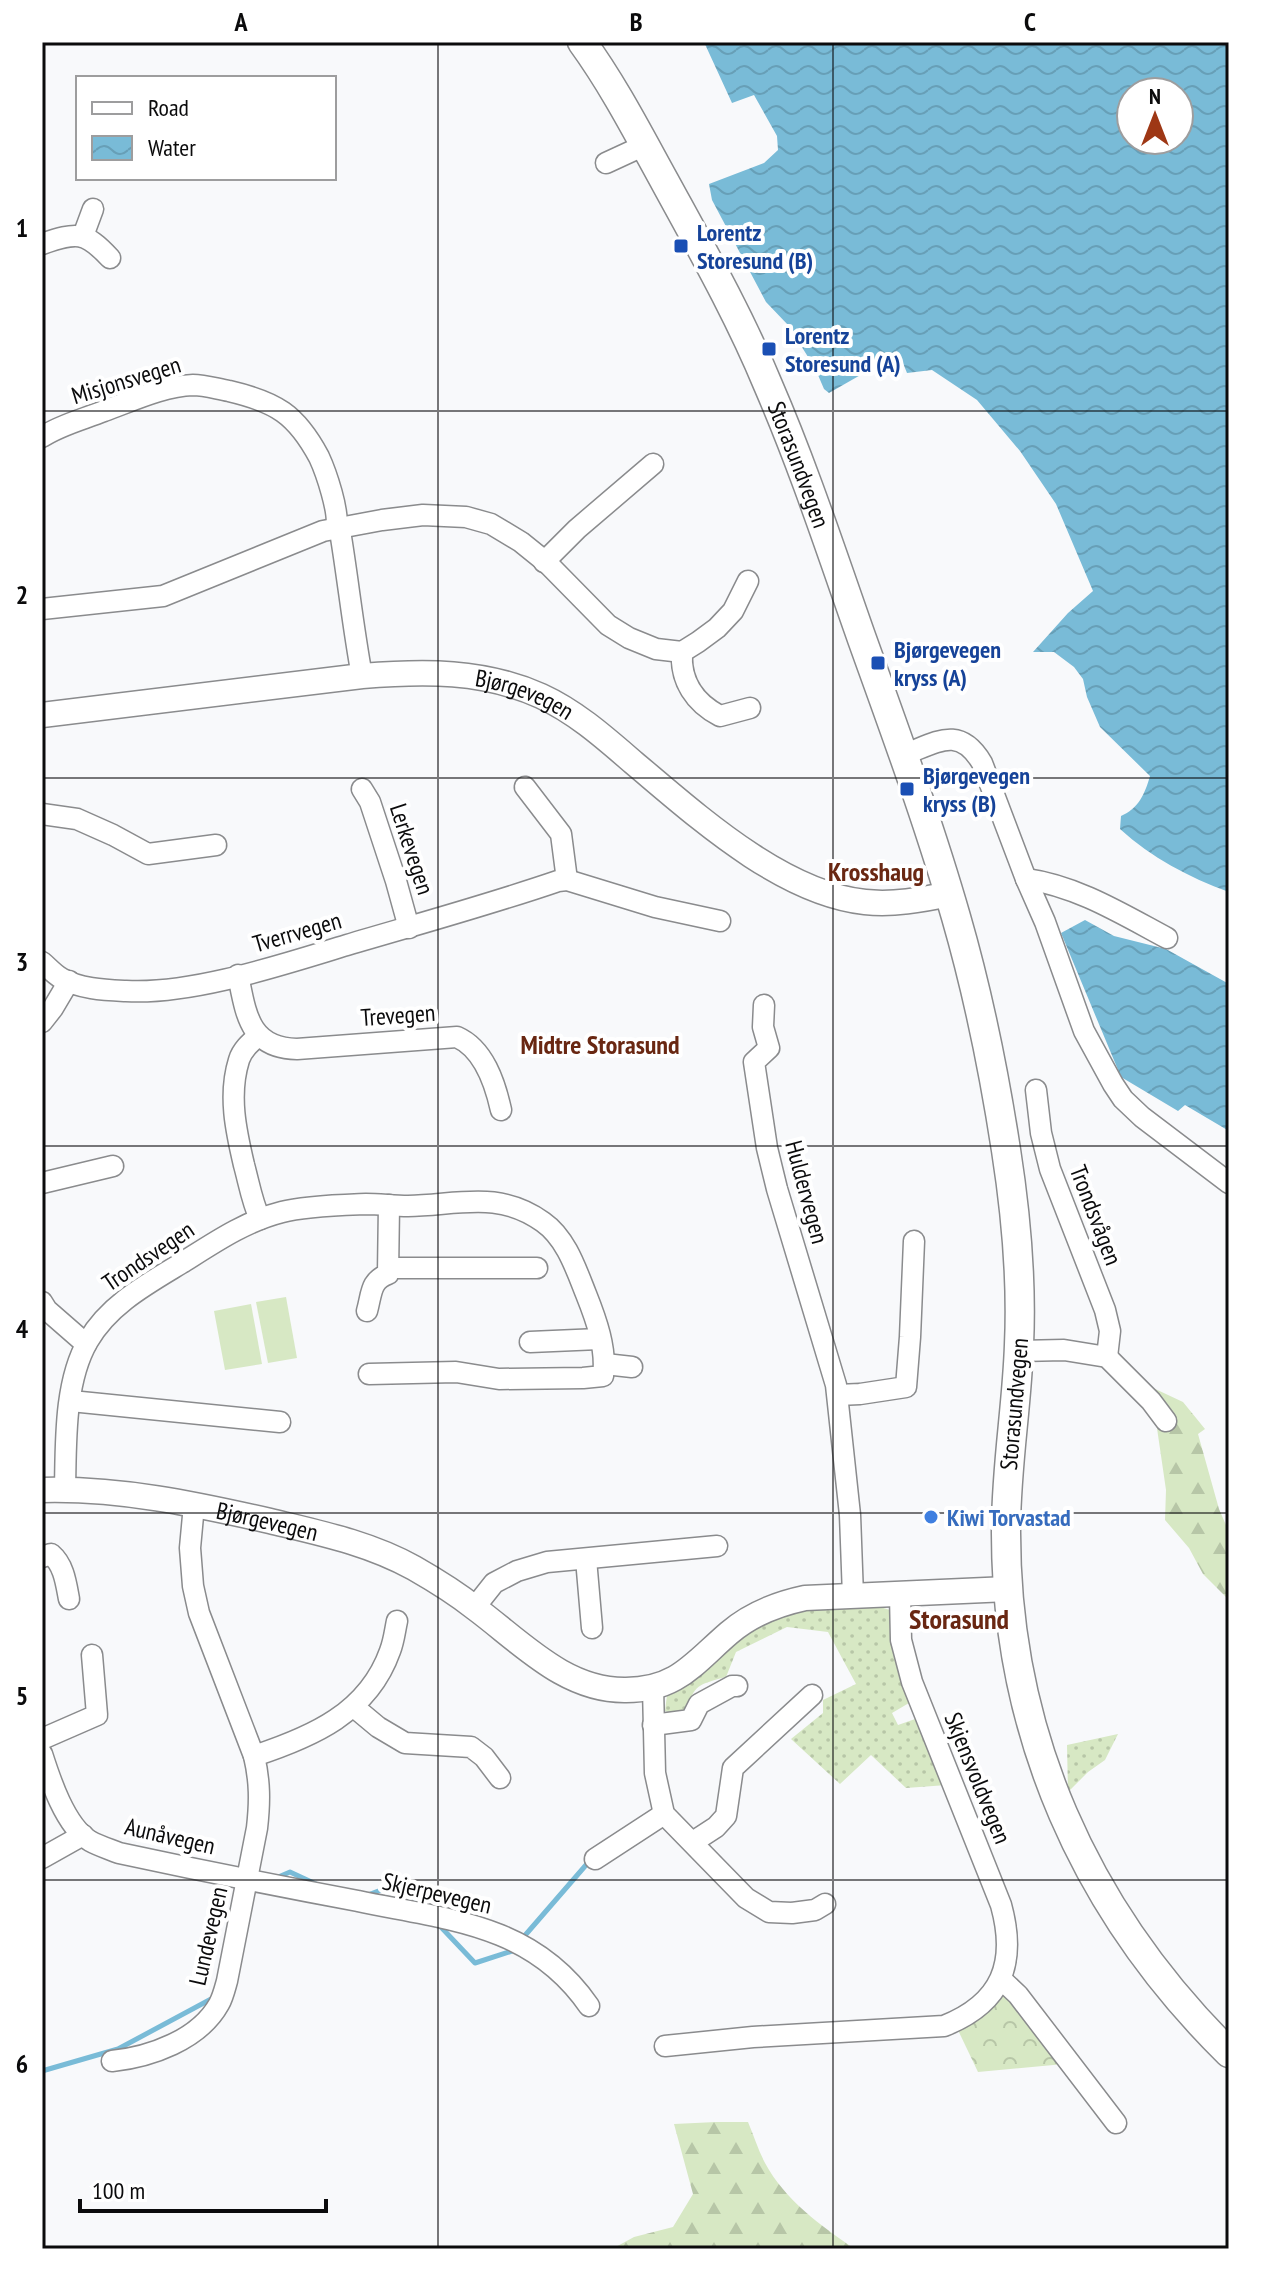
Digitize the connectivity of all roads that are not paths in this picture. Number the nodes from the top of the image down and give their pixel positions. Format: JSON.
{"nodes":[{"id":1,"x":582,"y":42,"type":"edge"},
{"id":2,"x":645,"y":145,"type":"junction"},
{"id":3,"x":606,"y":163,"type":"dead end"},
{"id":4,"x":93,"y":209,"type":"dead end"},
{"id":5,"x":83,"y":236,"type":"junction"},
{"id":6,"x":42,"y":244,"type":"edge"},
{"id":7,"x":110,"y":258,"type":"dead end"},
{"id":8,"x":42,"y":437,"type":"edge"},
{"id":9,"x":653,"y":464,"type":"dead end"},
{"id":10,"x":336,"y":528,"type":"junction"},
{"id":11,"x":544,"y":562,"type":"junction"},
{"id":12,"x":748,"y":581,"type":"dead end"},
{"id":13,"x":42,"y":609,"type":"edge"},
{"id":14,"x":682,"y":652,"type":"junction"},
{"id":15,"x":362,"y":676,"type":"junction"},
{"id":16,"x":750,"y":708,"type":"dead end"},
{"id":17,"x":42,"y":715,"type":"edge"},
{"id":18,"x":903,"y":755,"type":"junction"},
{"id":19,"x":525,"y":787,"type":"dead end"},
{"id":20,"x":362,"y":789,"type":"dead end"},
{"id":21,"x":42,"y":814,"type":"edge"},
{"id":22,"x":216,"y":845,"type":"dead end"},
{"id":23,"x":1026,"y":879,"type":"junction"},
{"id":24,"x":567,"y":880,"type":"junction"},
{"id":25,"x":949,"y":894,"type":"junction"},
{"id":26,"x":720,"y":921,"type":"dead end"},
{"id":27,"x":409,"y":928,"type":"junction"},
{"id":28,"x":1167,"y":938,"type":"dead end"},
{"id":29,"x":42,"y":962,"type":"edge"},
{"id":30,"x":238,"y":975,"type":"junction"},
{"id":31,"x":69,"y":981,"type":"junction"},
{"id":32,"x":764,"y":1005,"type":"dead end"},
{"id":33,"x":42,"y":1022,"type":"edge"},
{"id":34,"x":258,"y":1036,"type":"junction"},
{"id":35,"x":1036,"y":1090,"type":"dead end"},
{"id":36,"x":501,"y":1110,"type":"dead end"},
{"id":37,"x":113,"y":1166,"type":"dead end"},
{"id":38,"x":42,"y":1183,"type":"edge"},
{"id":39,"x":1229,"y":1183,"type":"edge"},
{"id":40,"x":389,"y":1205,"type":"junction"},
{"id":41,"x":260,"y":1219,"type":"junction"},
{"id":42,"x":914,"y":1241,"type":"dead end"},
{"id":43,"x":389,"y":1268,"type":"junction"},
{"id":44,"x":537,"y":1268,"type":"dead end"},
{"id":45,"x":42,"y":1303,"type":"edge"},
{"id":46,"x":367,"y":1311,"type":"dead end"},
{"id":47,"x":599,"y":1339,"type":"junction"},
{"id":48,"x":530,"y":1342,"type":"dead end"},
{"id":49,"x":86,"y":1344,"type":"junction"},
{"id":50,"x":1019,"y":1351,"type":"junction"},
{"id":51,"x":1107,"y":1357,"type":"junction"},
{"id":52,"x":605,"y":1364,"type":"junction"},
{"id":53,"x":632,"y":1367,"type":"dead end"},
{"id":54,"x":369,"y":1374,"type":"dead end"},
{"id":55,"x":838,"y":1395,"type":"junction"},
{"id":56,"x":71,"y":1401,"type":"junction"},
{"id":57,"x":1166,"y":1421,"type":"dead end"},
{"id":58,"x":280,"y":1422,"type":"dead end"},
{"id":59,"x":53,"y":1490,"type":"edge"},
{"id":60,"x":194,"y":1505,"type":"junction"},
{"id":61,"x":717,"y":1546,"type":"dead end"},
{"id":62,"x":42,"y":1557,"type":"edge"},
{"id":63,"x":586,"y":1559,"type":"junction"},
{"id":64,"x":1008,"y":1589,"type":"junction"},
{"id":65,"x":900,"y":1595,"type":"junction"},
{"id":66,"x":853,"y":1596,"type":"junction"},
{"id":67,"x":69,"y":1599,"type":"dead end"},
{"id":68,"x":475,"y":1607,"type":"junction"},
{"id":69,"x":397,"y":1621,"type":"dead end"},
{"id":70,"x":592,"y":1628,"type":"dead end"},
{"id":71,"x":92,"y":1655,"type":"dead end"},
{"id":72,"x":737,"y":1686,"type":"dead end"},
{"id":73,"x":653,"y":1687,"type":"junction"},
{"id":74,"x":812,"y":1695,"type":"dead end"},
{"id":75,"x":354,"y":1707,"type":"junction"},
{"id":76,"x":653,"y":1725,"type":"junction"},
{"id":77,"x":42,"y":1739,"type":"edge"},
{"id":78,"x":42,"y":1754,"type":"edge"},
{"id":79,"x":254,"y":1756,"type":"junction"},
{"id":80,"x":500,"y":1778,"type":"dead end"},
{"id":81,"x":664,"y":1814,"type":"junction"},
{"id":82,"x":83,"y":1835,"type":"junction"},
{"id":83,"x":693,"y":1842,"type":"junction"},
{"id":84,"x":42,"y":1858,"type":"edge"},
{"id":85,"x":595,"y":1859,"type":"dead end"},
{"id":86,"x":248,"y":1880,"type":"junction"},
{"id":87,"x":825,"y":1904,"type":"dead end"},
{"id":88,"x":1001,"y":1979,"type":"junction"},
{"id":89,"x":589,"y":2006,"type":"dead end"},
{"id":90,"x":665,"y":2046,"type":"dead end"},
{"id":91,"x":1229,"y":2053,"type":"edge"},
{"id":92,"x":112,"y":2061,"type":"dead end"},
{"id":93,"x":1116,"y":2123,"type":"dead end"}],
"edges":[{"from":1,"to":2,"type":"main road","name":"Storasundvegen"},
{"from":2,"to":3,"type":"street"},
{"from":2,"to":18,"type":"main road","name":"Storasundvegen"},
{"from":4,"to":5,"type":"street"},
{"from":5,"to":6,"type":"street"},
{"from":5,"to":7,"type":"street"},
{"from":8,"to":10,"type":"street","name":"Misjonsvegen"},
{"from":9,"to":11,"type":"street"},
{"from":10,"to":11,"type":"street"},
{"from":10,"to":13,"type":"street"},
{"from":10,"to":15,"type":"street","name":"Misjonsvegen"},
{"from":11,"to":14,"type":"street"},
{"from":12,"to":14,"type":"street"},
{"from":14,"to":16,"type":"street"},
{"from":15,"to":17,"type":"street","name":"Bjørgevegen"},
{"from":15,"to":25,"type":"street","name":"Bjørgevegen"},
{"from":18,"to":23,"type":"street"},
{"from":18,"to":25,"type":"main road","name":"Storasundvegen"},
{"from":19,"to":24,"type":"street"},
{"from":20,"to":27,"type":"street","name":"Lerkevegen"},
{"from":21,"to":22,"type":"street"},
{"from":23,"to":28,"type":"street"},
{"from":23,"to":39,"type":"street"},
{"from":24,"to":26,"type":"street"},
{"from":24,"to":27,"type":"street","name":"Tverrvegen"},
{"from":25,"to":50,"type":"main road","name":"Storasundvegen"},
{"from":27,"to":30,"type":"street","name":"Tverrvegen"},
{"from":29,"to":31,"type":"street","name":"Tverrvegen"},
{"from":30,"to":31,"type":"street","name":"Tverrvegen"},
{"from":30,"to":34,"type":"street"},
{"from":31,"to":33,"type":"street"},
{"from":32,"to":55,"type":"street","name":"Huldervegen"},
{"from":34,"to":36,"type":"street","name":"Trevegen"},
{"from":34,"to":41,"type":"street"},
{"from":35,"to":51,"type":"street","name":"Trondsvågen"},
{"from":37,"to":38,"type":"street"},
{"from":40,"to":41,"type":"street","name":"Trondsvegen"},
{"from":40,"to":43,"type":"street"},
{"from":40,"to":47,"type":"street","name":"Trondsvegen"},
{"from":41,"to":49,"type":"street","name":"Trondsvegen"},
{"from":42,"to":55,"type":"street"},
{"from":43,"to":44,"type":"street"},
{"from":43,"to":46,"type":"street"},
{"from":45,"to":49,"type":"street"},
{"from":47,"to":48,"type":"street"},
{"from":47,"to":52,"type":"street","name":"Trondsvegen"},
{"from":49,"to":56,"type":"street","name":"Trondsvegen"},
{"from":50,"to":51,"type":"street"},
{"from":50,"to":64,"type":"main road","name":"Storasundvegen"},
{"from":51,"to":57,"type":"street"},
{"from":52,"to":53,"type":"street"},
{"from":52,"to":54,"type":"street"},
{"from":55,"to":66,"type":"street","name":"Huldervegen"},
{"from":56,"to":58,"type":"street"},
{"from":56,"to":59,"type":"street","name":"Trondsvegen"},
{"from":59,"to":60,"type":"street","name":"Bjørgevegen"},
{"from":60,"to":68,"type":"street","name":"Bjørgevegen"},
{"from":60,"to":79,"type":"street","name":"Lundevegen"},
{"from":61,"to":63,"type":"street"},
{"from":62,"to":67,"type":"street"},
{"from":63,"to":68,"type":"street"},
{"from":63,"to":70,"type":"street"},
{"from":64,"to":65,"type":"street","name":"Bjørgevegen"},
{"from":64,"to":91,"type":"main road","name":"Storasundvegen"},
{"from":65,"to":66,"type":"street","name":"Bjørgevegen"},
{"from":65,"to":88,"type":"street","name":"Skjensvoldvegen"},
{"from":66,"to":73,"type":"street","name":"Bjørgevegen"},
{"from":68,"to":73,"type":"street","name":"Bjørgevegen"},
{"from":69,"to":75,"type":"street"},
{"from":71,"to":77,"type":"street"},
{"from":72,"to":76,"type":"street"},
{"from":73,"to":76,"type":"street"},
{"from":74,"to":83,"type":"street"},
{"from":75,"to":79,"type":"street"},
{"from":75,"to":80,"type":"street"},
{"from":76,"to":81,"type":"street"},
{"from":78,"to":82,"type":"street","name":"Aunåvegen"},
{"from":79,"to":86,"type":"street","name":"Lundevegen"},
{"from":81,"to":83,"type":"street"},
{"from":81,"to":85,"type":"street"},
{"from":82,"to":84,"type":"street"},
{"from":82,"to":86,"type":"street","name":"Aunåvegen"},
{"from":83,"to":87,"type":"street"},
{"from":86,"to":89,"type":"street","name":"Skjerpevegen"},
{"from":86,"to":92,"type":"street","name":"Lundevegen"},
{"from":88,"to":90,"type":"street"},
{"from":88,"to":93,"type":"street"}]}
